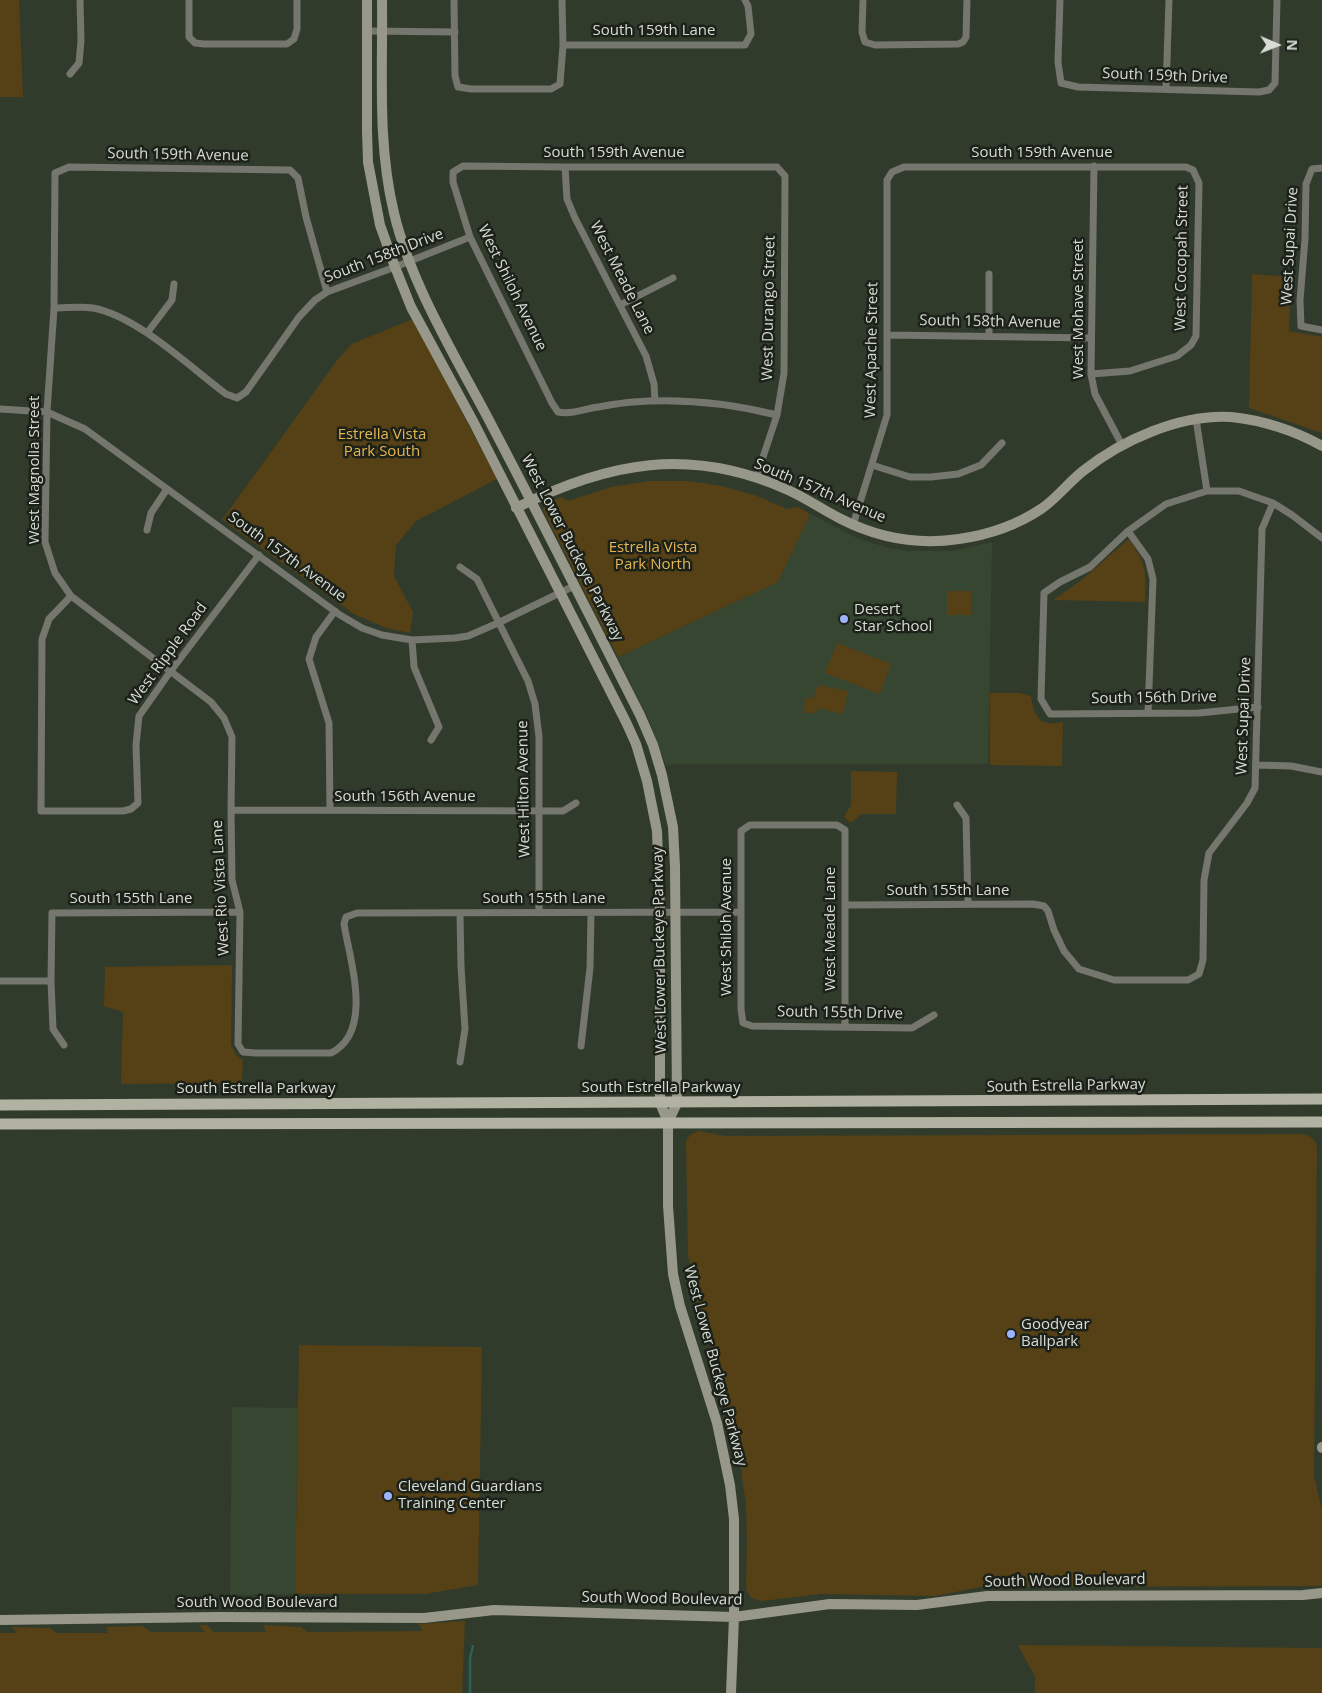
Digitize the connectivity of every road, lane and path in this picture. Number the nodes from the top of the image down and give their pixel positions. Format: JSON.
{"nodes":[{"id":1,"x":80,"y":0,"type":"edge"},
{"id":2,"x":189,"y":0,"type":"edge"},
{"id":3,"x":297,"y":0,"type":"edge"},
{"id":4,"x":367,"y":0,"type":"edge"},
{"id":5,"x":382,"y":0,"type":"edge"},
{"id":6,"x":454,"y":0,"type":"edge"},
{"id":7,"x":562,"y":0,"type":"edge"},
{"id":8,"x":745,"y":0,"type":"edge"},
{"id":9,"x":862,"y":0,"type":"edge"},
{"id":10,"x":967,"y":0,"type":"edge"},
{"id":11,"x":1060,"y":0,"type":"edge"},
{"id":12,"x":1169,"y":0,"type":"edge"},
{"id":13,"x":1277,"y":0,"type":"edge"},
{"id":14,"x":367,"y":31,"type":"junction"},
{"id":15,"x":383,"y":31,"type":"junction"},
{"id":16,"x":455,"y":32,"type":"junction"},
{"id":17,"x":563,"y":45,"type":"junction"},
{"id":18,"x":70,"y":74,"type":"dead end"},
{"id":19,"x":1166,"y":89,"type":"junction"},
{"id":20,"x":1094,"y":166,"type":"junction"},
{"id":21,"x":564,"y":167,"type":"junction"},
{"id":22,"x":777,"y":167,"type":"joint"},
{"id":23,"x":1322,"y":168,"type":"edge"},
{"id":24,"x":1193,"y":170,"type":"joint"},
{"id":25,"x":453,"y":172,"type":"joint"},
{"id":26,"x":892,"y":172,"type":"joint"},
{"id":27,"x":56,"y":173,"type":"joint"},
{"id":28,"x":470,"y":237,"type":"junction"},
{"id":29,"x":409,"y":261,"type":"junction"},
{"id":30,"x":395,"y":267,"type":"junction"},
{"id":31,"x":989,"y":274,"type":"dead end"},
{"id":32,"x":672,"y":278,"type":"dead end"},
{"id":33,"x":174,"y":284,"type":"dead end"},
{"id":34,"x":327,"y":292,"type":"junction"},
{"id":35,"x":620,"y":305,"type":"junction"},
{"id":36,"x":54,"y":308,"type":"junction"},
{"id":37,"x":1322,"y":330,"type":"edge"},
{"id":38,"x":147,"y":333,"type":"junction"},
{"id":39,"x":888,"y":335,"type":"junction"},
{"id":40,"x":989,"y":336,"type":"junction"},
{"id":41,"x":1091,"y":338,"type":"junction"},
{"id":42,"x":1091,"y":374,"type":"junction"},
{"id":43,"x":655,"y":401,"type":"junction"},
{"id":44,"x":0,"y":409,"type":"edge"},
{"id":45,"x":47,"y":412,"type":"junction"},
{"id":46,"x":777,"y":416,"type":"junction"},
{"id":47,"x":1196,"y":420,"type":"junction"},
{"id":48,"x":1002,"y":443,"type":"dead end"},
{"id":49,"x":1122,"y":445,"type":"junction"},
{"id":50,"x":1322,"y":446,"type":"edge"},
{"id":51,"x":872,"y":465,"type":"junction"},
{"id":52,"x":756,"y":478,"type":"junction"},
{"id":53,"x":167,"y":489,"type":"junction"},
{"id":54,"x":1207,"y":491,"type":"junction"},
{"id":55,"x":531,"y":500,"type":"junction"},
{"id":56,"x":1273,"y":503,"type":"junction"},
{"id":57,"x":516,"y":508,"type":"junction"},
{"id":58,"x":853,"y":524,"type":"junction"},
{"id":59,"x":147,"y":530,"type":"dead end"},
{"id":60,"x":1128,"y":531,"type":"junction"},
{"id":61,"x":1322,"y":538,"type":"edge"},
{"id":62,"x":259,"y":555,"type":"junction"},
{"id":63,"x":460,"y":568,"type":"dead end"},
{"id":64,"x":574,"y":586,"type":"junction"},
{"id":65,"x":560,"y":594,"type":"junction"},
{"id":66,"x":71,"y":596,"type":"junction"},
{"id":67,"x":335,"y":611,"type":"junction"},
{"id":68,"x":498,"y":623,"type":"junction"},
{"id":69,"x":412,"y":640,"type":"junction"},
{"id":70,"x":170,"y":672,"type":"junction"},
{"id":71,"x":1258,"y":707,"type":"junction"},
{"id":72,"x":1148,"y":713,"type":"junction"},
{"id":73,"x":431,"y":740,"type":"dead end"},
{"id":74,"x":1257,"y":765,"type":"junction"},
{"id":75,"x":1322,"y":772,"type":"edge"},
{"id":76,"x":576,"y":803,"type":"dead end"},
{"id":77,"x":957,"y":805,"type":"dead end"},
{"id":78,"x":231,"y":810,"type":"junction"},
{"id":79,"x":330,"y":810,"type":"junction"},
{"id":80,"x":539,"y":811,"type":"junction"},
{"id":81,"x":845,"y":830,"type":"joint"},
{"id":82,"x":968,"y":904,"type":"junction"},
{"id":83,"x":845,"y":905,"type":"junction"},
{"id":84,"x":240,"y":912,"type":"junction"},
{"id":85,"x":660,"y":912,"type":"junction"},
{"id":86,"x":675,"y":912,"type":"junction"},
{"id":87,"x":742,"y":912,"type":"junction"},
{"id":88,"x":460,"y":913,"type":"junction"},
{"id":89,"x":539,"y":913,"type":"junction"},
{"id":90,"x":591,"y":913,"type":"junction"},
{"id":91,"x":1064,"y":951,"type":"joint"},
{"id":92,"x":0,"y":981,"type":"edge"},
{"id":93,"x":51,"y":981,"type":"junction"},
{"id":94,"x":934,"y":1015,"type":"dead end"},
{"id":95,"x":743,"y":1024,"type":"joint"},
{"id":96,"x":845,"y":1027,"type":"junction"},
{"id":97,"x":64,"y":1045,"type":"dead end"},
{"id":98,"x":581,"y":1046,"type":"dead end"},
{"id":99,"x":331,"y":1053,"type":"joint"},
{"id":100,"x":460,"y":1062,"type":"dead end"},
{"id":101,"x":1322,"y":1099,"type":"edge"},
{"id":102,"x":660,"y":1103,"type":"junction"},
{"id":103,"x":677,"y":1103,"type":"junction"},
{"id":104,"x":0,"y":1105,"type":"edge"},
{"id":105,"x":668,"y":1122,"type":"junction"},
{"id":106,"x":1322,"y":1122,"type":"edge"},
{"id":107,"x":0,"y":1124,"type":"edge"},
{"id":108,"x":1322,"y":1593,"type":"edge"},
{"id":109,"x":734,"y":1617,"type":"junction"},
{"id":110,"x":0,"y":1620,"type":"edge"},
{"id":111,"x":731,"y":1693,"type":"edge"}],
"edges":[{"from":1,"to":18,"type":"street"},
{"from":2,"to":3,"type":"street"},
{"from":4,"to":14,"type":"main road","name":"West Lower Buckeye Parkway"},
{"from":5,"to":15,"type":"main road","name":"West Lower Buckeye Parkway"},
{"from":6,"to":16,"type":"street"},
{"from":7,"to":17,"type":"street"},
{"from":8,"to":17,"type":"street","name":"South 159th Lane"},
{"from":9,"to":10,"type":"street"},
{"from":11,"to":19,"type":"street","name":"South 159th Drive"},
{"from":12,"to":19,"type":"street"},
{"from":13,"to":19,"type":"street","name":"South 159th Drive"},
{"from":14,"to":15,"type":"street"},
{"from":14,"to":30,"type":"main road","name":"West Lower Buckeye Parkway"},
{"from":15,"to":16,"type":"street"},
{"from":15,"to":29,"type":"main road","name":"West Lower Buckeye Parkway"},
{"from":16,"to":17,"type":"street"},
{"from":20,"to":24,"type":"street","name":"South 159th Avenue"},
{"from":20,"to":26,"type":"street","name":"South 159th Avenue"},
{"from":20,"to":41,"type":"street","name":"West Mohave Street"},
{"from":21,"to":22,"type":"street","name":"South 159th Avenue"},
{"from":21,"to":25,"type":"street","name":"South 159th Avenue"},
{"from":21,"to":35,"type":"street","name":"West Meade Lane"},
{"from":22,"to":46,"type":"street","name":"West Durango Street"},
{"from":23,"to":37,"type":"street","name":"West Supai Drive"},
{"from":24,"to":42,"type":"street","name":"West Cocopah Street"},
{"from":25,"to":28,"type":"street","name":"West Shiloh Avenue"},
{"from":26,"to":39,"type":"street","name":"West Apache Street"},
{"from":27,"to":34,"type":"street","name":"South 159th Avenue"},
{"from":27,"to":36,"type":"street","name":"West Magnolia Street"},
{"from":28,"to":29,"type":"street","name":"South 158th Drive"},
{"from":28,"to":43,"type":"street","name":"West Shiloh Avenue"},
{"from":29,"to":30,"type":"street","name":"South 158th Drive"},
{"from":29,"to":55,"type":"main road","name":"West Lower Buckeye Parkway"},
{"from":30,"to":34,"type":"street","name":"South 158th Drive"},
{"from":30,"to":57,"type":"main road","name":"West Lower Buckeye Parkway"},
{"from":31,"to":40,"type":"street"},
{"from":32,"to":35,"type":"street"},
{"from":33,"to":38,"type":"street"},
{"from":34,"to":38,"type":"street","name":"South 158th Drive"},
{"from":35,"to":43,"type":"street","name":"West Meade Lane"},
{"from":36,"to":38,"type":"street"},
{"from":36,"to":45,"type":"street","name":"West Magnolia Street"},
{"from":39,"to":40,"type":"street","name":"South 158th Avenue"},
{"from":39,"to":51,"type":"street","name":"West Apache Street"},
{"from":40,"to":41,"type":"street","name":"South 158th Avenue"},
{"from":41,"to":42,"type":"street","name":"West Mohave Street"},
{"from":42,"to":49,"type":"street","name":"West Mohave Street"},
{"from":43,"to":46,"type":"street"},
{"from":44,"to":45,"type":"street","name":"South 157th Avenue"},
{"from":45,"to":53,"type":"street","name":"South 157th Avenue"},
{"from":45,"to":66,"type":"street","name":"West Magnolia Street"},
{"from":46,"to":52,"type":"street","name":"West Durango Street"},
{"from":47,"to":49,"type":"main road","name":"South 157th Avenue"},
{"from":47,"to":50,"type":"main road","name":"South 157th Avenue"},
{"from":47,"to":54,"type":"street"},
{"from":48,"to":51,"type":"street"},
{"from":49,"to":58,"type":"main road","name":"South 157th Avenue"},
{"from":51,"to":58,"type":"street","name":"West Apache Street"},
{"from":52,"to":55,"type":"main road","name":"South 157th Avenue"},
{"from":52,"to":58,"type":"main road","name":"South 157th Avenue"},
{"from":53,"to":59,"type":"street"},
{"from":53,"to":62,"type":"street","name":"South 157th Avenue"},
{"from":54,"to":56,"type":"street"},
{"from":54,"to":60,"type":"street"},
{"from":55,"to":57,"type":"main road","name":"South 157th Avenue"},
{"from":55,"to":64,"type":"main road","name":"West Lower Buckeye Parkway"},
{"from":56,"to":61,"type":"street"},
{"from":56,"to":71,"type":"street","name":"West Supai Drive"},
{"from":57,"to":65,"type":"main road","name":"West Lower Buckeye Parkway"},
{"from":60,"to":72,"type":"street"},
{"from":60,"to":72,"type":"street","name":"South 156th Drive"},
{"from":62,"to":67,"type":"street","name":"South 157th Avenue"},
{"from":62,"to":70,"type":"street","name":"West Ripple Road"},
{"from":63,"to":68,"type":"street","name":"West Hilton Avenue"},
{"from":64,"to":65,"type":"street","name":"South 157th Avenue"},
{"from":64,"to":86,"type":"main road","name":"West Lower Buckeye Parkway"},
{"from":65,"to":68,"type":"street","name":"South 157th Avenue"},
{"from":65,"to":85,"type":"main road","name":"West Lower Buckeye Parkway"},
{"from":66,"to":70,"type":"street"},
{"from":66,"to":70,"type":"street","name":"West Ripple Road"},
{"from":67,"to":69,"type":"street","name":"South 157th Avenue"},
{"from":67,"to":79,"type":"street"},
{"from":68,"to":69,"type":"street","name":"South 157th Avenue"},
{"from":68,"to":80,"type":"street","name":"West Hilton Avenue"},
{"from":69,"to":73,"type":"street"},
{"from":70,"to":78,"type":"street"},
{"from":71,"to":72,"type":"street","name":"South 156th Drive"},
{"from":71,"to":74,"type":"street","name":"West Supai Drive"},
{"from":74,"to":75,"type":"street"},
{"from":74,"to":91,"type":"street","name":"West Supai Drive"},
{"from":76,"to":80,"type":"street","name":"South 156th Avenue"},
{"from":77,"to":82,"type":"street"},
{"from":78,"to":79,"type":"street","name":"South 156th Avenue"},
{"from":78,"to":84,"type":"street","name":"West Rio Vista Lane"},
{"from":79,"to":80,"type":"street","name":"South 156th Avenue"},
{"from":80,"to":89,"type":"street","name":"West Hilton Avenue"},
{"from":81,"to":83,"type":"street","name":"West Meade Lane"},
{"from":81,"to":87,"type":"street","name":"West Shiloh Avenue"},
{"from":82,"to":83,"type":"street","name":"South 155th Lane"},
{"from":82,"to":91,"type":"street","name":"South 155th Lane"},
{"from":83,"to":96,"type":"street","name":"West Meade Lane"},
{"from":84,"to":93,"type":"street","name":"South 155th Lane"},
{"from":84,"to":99,"type":"street","name":"West Rio Vista Lane"},
{"from":85,"to":86,"type":"street","name":"South 155th Lane"},
{"from":85,"to":90,"type":"street","name":"South 155th Lane"},
{"from":85,"to":102,"type":"main road","name":"West Lower Buckeye Parkway"},
{"from":86,"to":87,"type":"street","name":"South 155th Lane"},
{"from":86,"to":103,"type":"main road","name":"West Lower Buckeye Parkway"},
{"from":87,"to":95,"type":"street","name":"West Shiloh Avenue"},
{"from":88,"to":89,"type":"street","name":"South 155th Lane"},
{"from":88,"to":99,"type":"street","name":"South 155th Lane"},
{"from":88,"to":100,"type":"street"},
{"from":89,"to":90,"type":"street","name":"South 155th Lane"},
{"from":90,"to":98,"type":"street"},
{"from":92,"to":93,"type":"street"},
{"from":93,"to":97,"type":"street"},
{"from":94,"to":96,"type":"street","name":"South 155th Drive"},
{"from":95,"to":96,"type":"street","name":"South 155th Drive"},
{"from":101,"to":103,"type":"main road","name":"South Estrella Parkway"},
{"from":102,"to":103,"type":"main road","name":"South Estrella Parkway"},
{"from":102,"to":104,"type":"main road","name":"South Estrella Parkway"},
{"from":102,"to":105,"type":"main road","name":"West Lower Buckeye Parkway"},
{"from":103,"to":105,"type":"main road","name":"West Lower Buckeye Parkway"},
{"from":105,"to":106,"type":"main road"},
{"from":105,"to":107,"type":"main road"},
{"from":105,"to":109,"type":"main road","name":"West Lower Buckeye Parkway"},
{"from":108,"to":109,"type":"main road","name":"South Wood Boulevard"},
{"from":109,"to":110,"type":"main road","name":"South Wood Boulevard"},
{"from":109,"to":111,"type":"main road","name":"West Lower Buckeye Parkway"}]}
